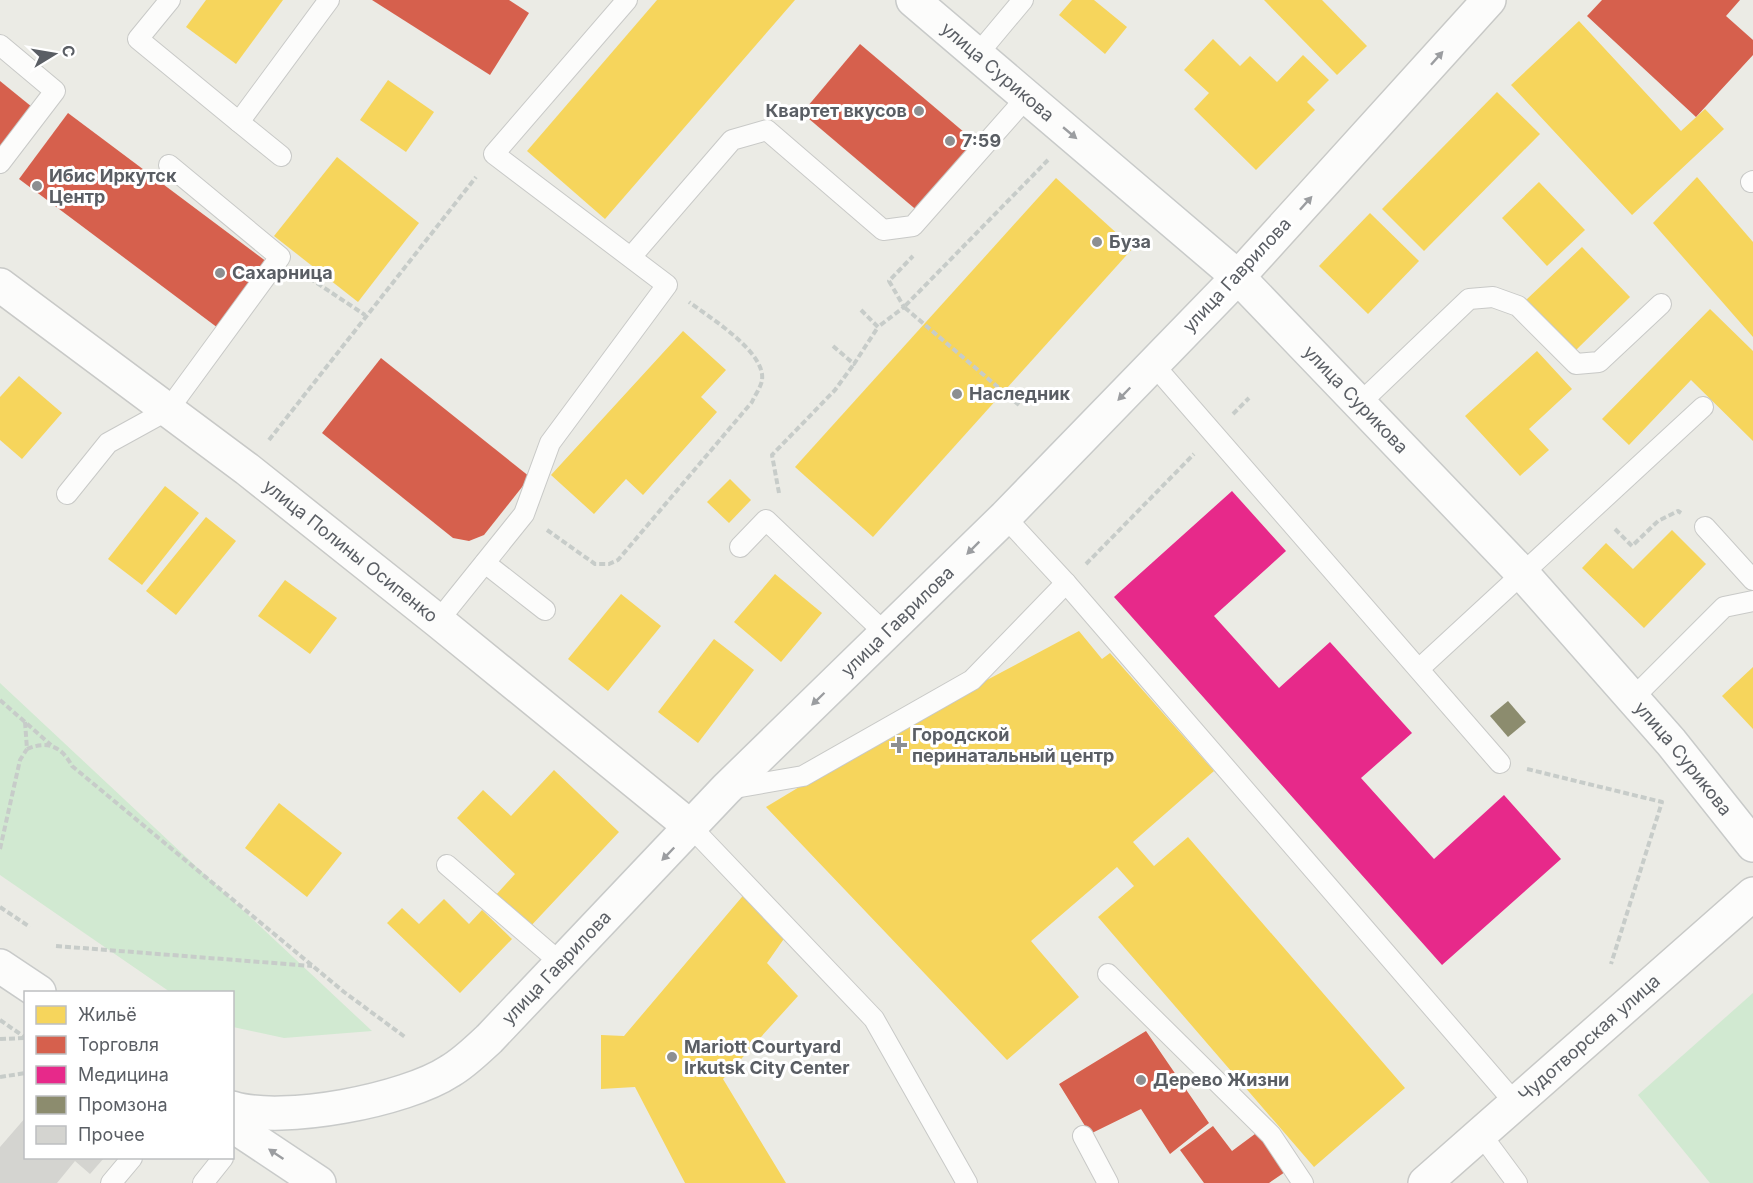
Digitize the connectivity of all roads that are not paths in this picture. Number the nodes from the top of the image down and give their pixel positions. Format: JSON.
{"nodes":[{"id":1,"x":170,"y":0,"type":"edge"},
{"id":2,"x":329,"y":0,"type":"edge"},
{"id":3,"x":627,"y":0,"type":"edge"},
{"id":4,"x":913,"y":0,"type":"edge"},
{"id":5,"x":1023,"y":0,"type":"edge"},
{"id":6,"x":1478,"y":4,"type":"edge"},
{"id":7,"x":0,"y":45,"type":"edge"},
{"id":8,"x":977,"y":55,"type":"junction"},
{"id":9,"x":1027,"y":97,"type":"junction"},
{"id":10,"x":239,"y":122,"type":"junction"},
{"id":11,"x":281,"y":156,"type":"dead end"},
{"id":12,"x":0,"y":163,"type":"edge"},
{"id":13,"x":169,"y":165,"type":"dead end"},
{"id":14,"x":631,"y":257,"type":"junction"},
{"id":15,"x":1238,"y":277,"type":"junction"},
{"id":16,"x":0,"y":285,"type":"edge"},
{"id":17,"x":1661,"y":304,"type":"dead end"},
{"id":18,"x":1153,"y":364,"type":"junction"},
{"id":19,"x":1359,"y":404,"type":"junction"},
{"id":20,"x":1703,"y":407,"type":"dead end"},
{"id":21,"x":168,"y":410,"type":"junction"},
{"id":22,"x":68,"y":494,"type":"dead end"},
{"id":23,"x":1005,"y":517,"type":"junction"},
{"id":24,"x":1705,"y":527,"type":"road end"},
{"id":25,"x":740,"y":547,"type":"dead end"},
{"id":26,"x":485,"y":563,"type":"junction"},
{"id":27,"x":1521,"y":572,"type":"junction"},
{"id":28,"x":1753,"y":580,"type":"edge"},
{"id":29,"x":1066,"y":583,"type":"junction"},
{"id":30,"x":1753,"y":601,"type":"edge"},
{"id":31,"x":544,"y":610,"type":"dead end"},
{"id":32,"x":438,"y":621,"type":"junction"},
{"id":33,"x":886,"y":634,"type":"junction"},
{"id":34,"x":1420,"y":669,"type":"junction"},
{"id":35,"x":1633,"y":698,"type":"junction"},
{"id":36,"x":1500,"y":763,"type":"road end"},
{"id":37,"x":726,"y":789,"type":"junction"},
{"id":38,"x":692,"y":828,"type":"junction"},
{"id":39,"x":1753,"y":845,"type":"edge"},
{"id":40,"x":447,"y":865,"type":"dead end"},
{"id":41,"x":1753,"y":894,"type":"edge"},
{"id":42,"x":562,"y":964,"type":"junction"},
{"id":43,"x":0,"y":966,"type":"edge"},
{"id":44,"x":1108,"y":974,"type":"dead end"},
{"id":45,"x":36,"y":991,"type":"edge"},
{"id":46,"x":1516,"y":1104,"type":"junction"},
{"id":47,"x":235,"y":1127,"type":"edge"},
{"id":48,"x":1480,"y":1133,"type":"junction"},
{"id":49,"x":1083,"y":1136,"type":"dead end"},
{"id":50,"x":131,"y":1159,"type":"edge"},
{"id":51,"x":222,"y":1159,"type":"edge"},
{"id":52,"x":111,"y":1183,"type":"edge"},
{"id":53,"x":203,"y":1183,"type":"edge"},
{"id":54,"x":319,"y":1183,"type":"edge"},
{"id":55,"x":967,"y":1183,"type":"edge"},
{"id":56,"x":1108,"y":1183,"type":"edge"},
{"id":57,"x":1303,"y":1183,"type":"edge"},
{"id":58,"x":1425,"y":1183,"type":"edge"},
{"id":59,"x":1517,"y":1183,"type":"edge"}],
"edges":[{"from":1,"to":10,"type":"lane"},
{"from":2,"to":10,"type":"lane"},
{"from":3,"to":14,"type":"lane"},
{"from":4,"to":8,"type":"main road","name":"улица Сурикова"},
{"from":5,"to":8,"type":"lane"},
{"from":15,"to":6,"type":"main road","name":"улица Гаврилова","one_way":true},
{"from":7,"to":12,"type":"lane"},
{"from":8,"to":9,"type":"main road","name":"улица Сурикова"},
{"from":9,"to":14,"type":"lane"},
{"from":9,"to":15,"type":"main road","name":"улица Сурикова","one_way":true},
{"from":10,"to":11,"type":"lane"},
{"from":13,"to":21,"type":"lane"},
{"from":14,"to":26,"type":"lane"},
{"from":15,"to":18,"type":"main road","name":"улица Гаврилова"},
{"from":15,"to":19,"type":"main road","name":"улица Сурикова"},
{"from":16,"to":21,"type":"main road","name":"улица Полины Осипенко"},
{"from":17,"to":19,"type":"lane"},
{"from":18,"to":23,"type":"main road","name":"улица Гаврилова","one_way":true},
{"from":18,"to":34,"type":"lane"},
{"from":19,"to":27,"type":"main road","name":"улица Сурикова"},
{"from":20,"to":27,"type":"lane"},
{"from":21,"to":22,"type":"lane"},
{"from":21,"to":32,"type":"main road","name":"улица Полины Осипенко"},
{"from":23,"to":29,"type":"lane"},
{"from":23,"to":33,"type":"main road","name":"улица Гаврилова","one_way":true},
{"from":24,"to":28,"type":"lane"},
{"from":25,"to":33,"type":"lane"},
{"from":26,"to":31,"type":"lane"},
{"from":26,"to":32,"type":"lane"},
{"from":27,"to":34,"type":"lane"},
{"from":27,"to":35,"type":"main road","name":"улица Сурикова"},
{"from":29,"to":37,"type":"lane"},
{"from":29,"to":46,"type":"lane"},
{"from":30,"to":35,"type":"lane"},
{"from":32,"to":38,"type":"main road","name":"улица Полины Осипенко"},
{"from":33,"to":37,"type":"main road","name":"улица Гаврилова","one_way":true},
{"from":34,"to":36,"type":"lane"},
{"from":35,"to":39,"type":"main road","name":"улица Сурикова"},
{"from":37,"to":38,"type":"main road","name":"улица Гаврилова"},
{"from":38,"to":42,"type":"main road","name":"улица Гаврилова","one_way":true},
{"from":38,"to":55,"type":"lane"},
{"from":40,"to":42,"type":"lane"},
{"from":41,"to":46,"type":"main road","name":"Чудотворская улица"},
{"from":42,"to":47,"type":"main road","name":"улица Гаврилова"},
{"from":43,"to":45,"type":"main road"},
{"from":44,"to":57,"type":"lane"},
{"from":46,"to":48,"type":"main road","name":"Чудотворская улица"},
{"from":54,"to":47,"type":"main road","one_way":true},
{"from":48,"to":58,"type":"main road","name":"Чудотворская улица"},
{"from":48,"to":59,"type":"lane"},
{"from":49,"to":56,"type":"lane"},
{"from":50,"to":52,"type":"lane"},
{"from":51,"to":53,"type":"lane"}]}
